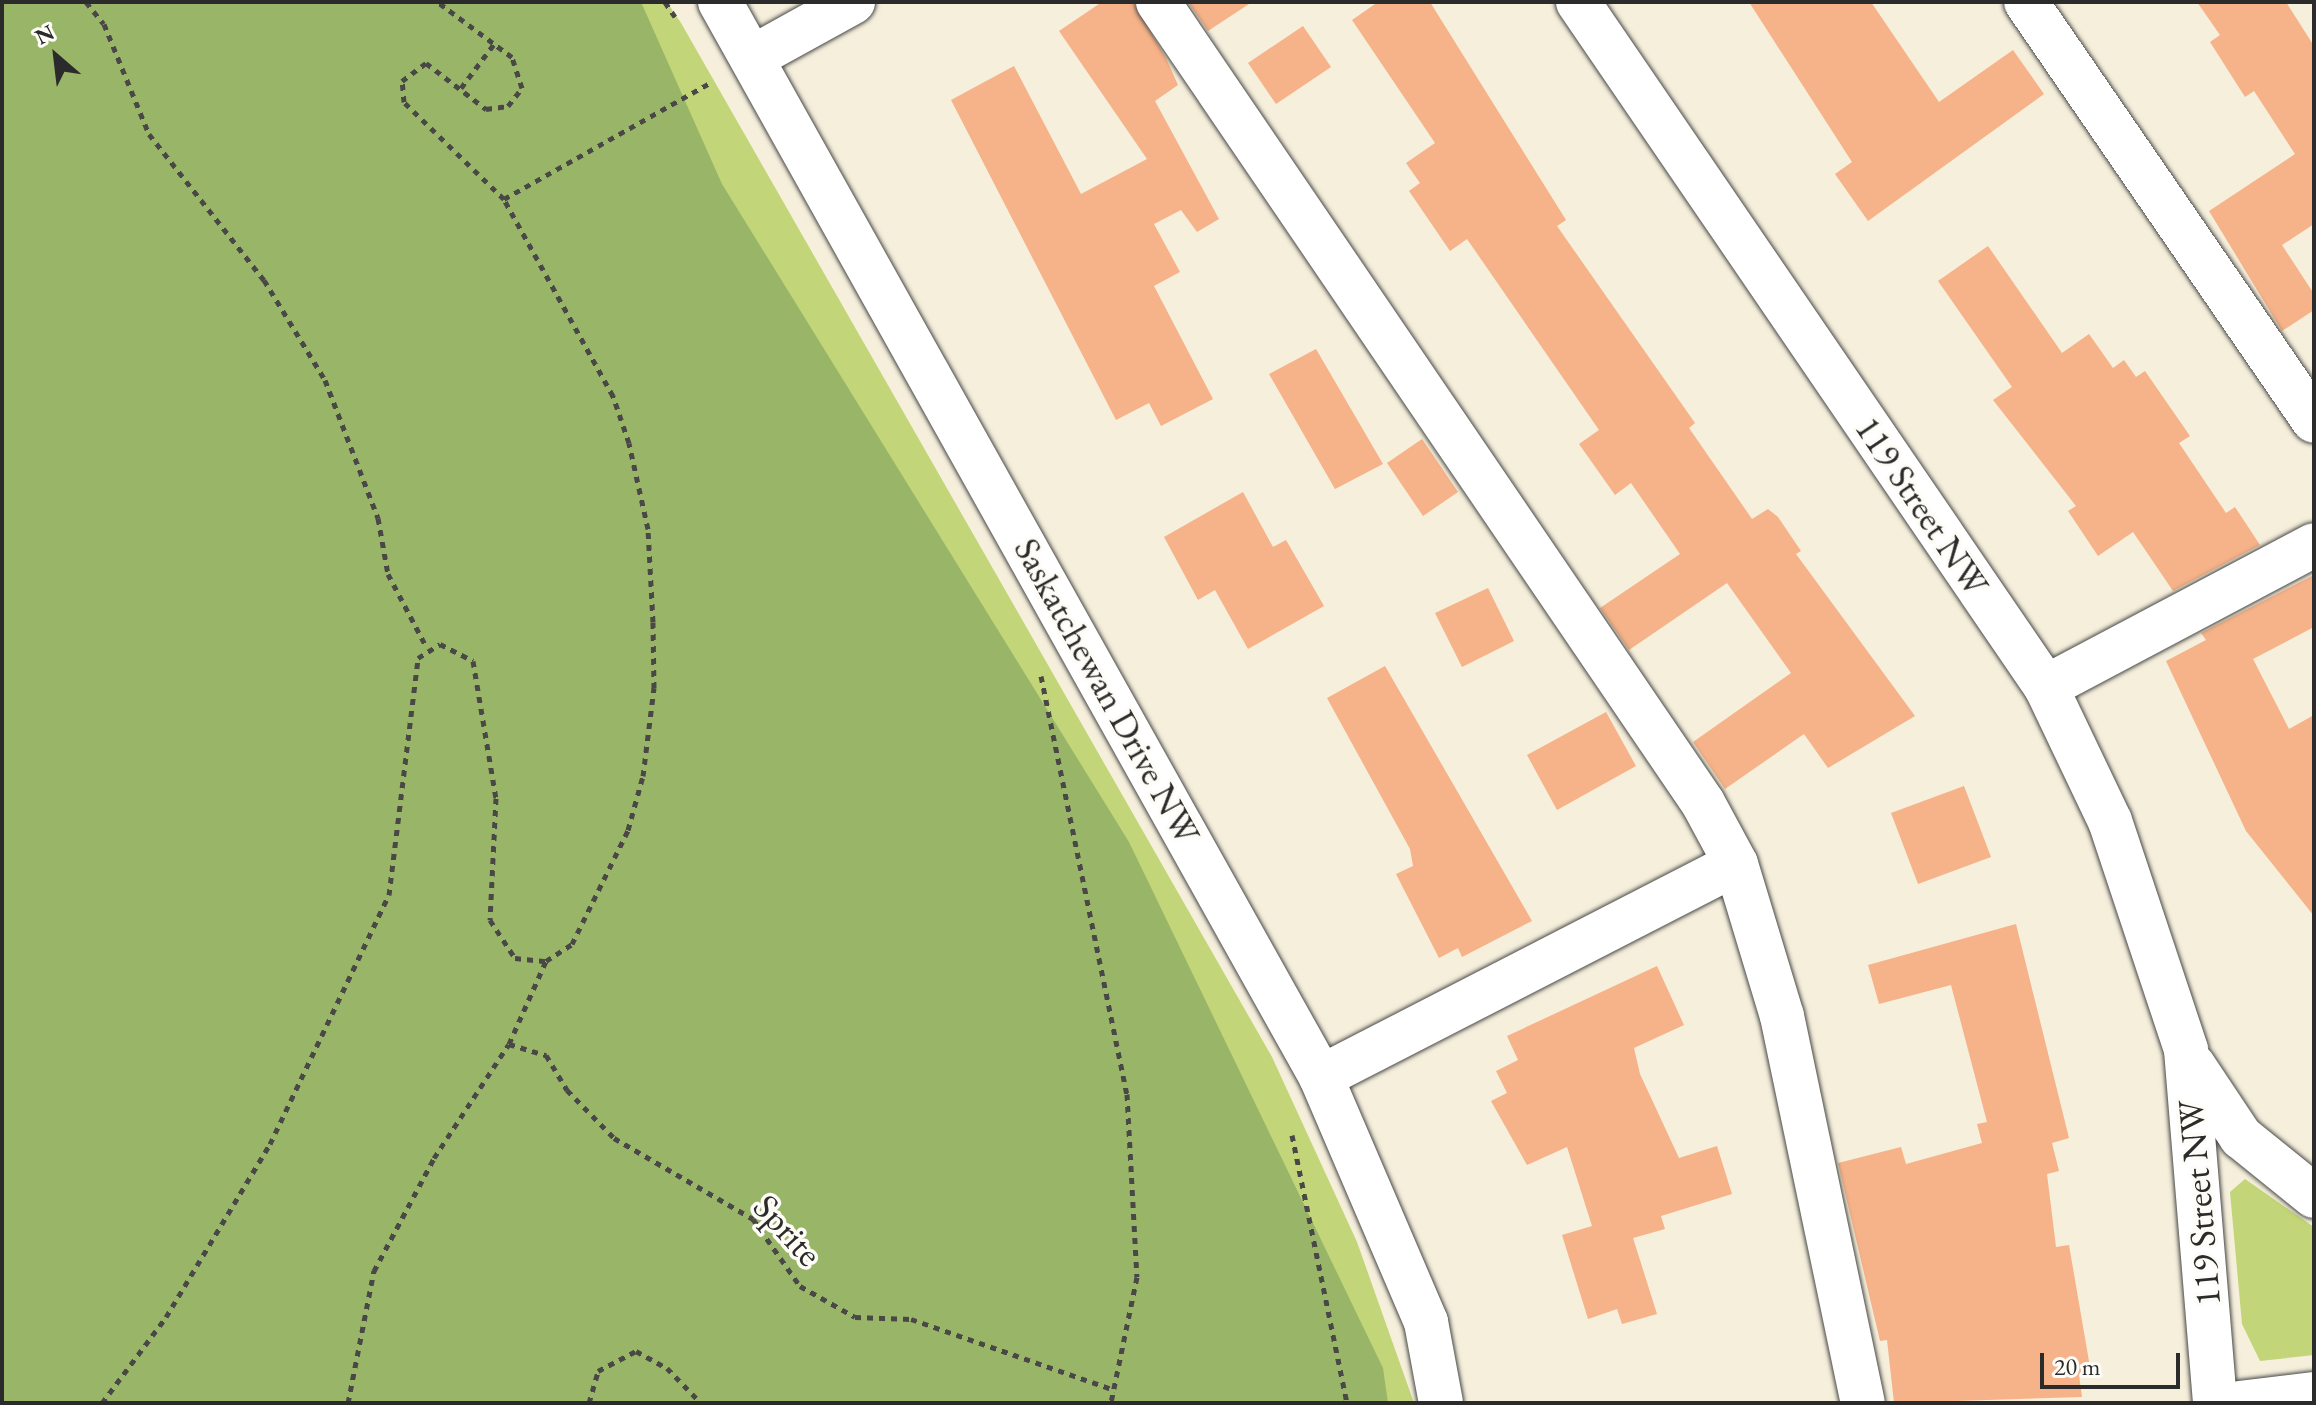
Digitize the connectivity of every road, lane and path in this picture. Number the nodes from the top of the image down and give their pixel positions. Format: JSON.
{"nodes":[{"id":1,"x":86,"y":2,"type":"edge"},
{"id":2,"x":438,"y":2,"type":"edge"},
{"id":3,"x":720,"y":2,"type":"edge"},
{"id":4,"x":853,"y":2,"type":"edge"},
{"id":5,"x":1158,"y":2,"type":"edge"},
{"id":6,"x":1578,"y":2,"type":"edge"},
{"id":7,"x":2026,"y":2,"type":"edge"},
{"id":8,"x":494,"y":44,"type":"junction"},
{"id":9,"x":755,"y":56,"type":"junction"},
{"id":10,"x":461,"y":88,"type":"junction"},
{"id":11,"x":671,"y":106,"type":"dead end"},
{"id":12,"x":504,"y":199,"type":"junction"},
{"id":13,"x":2314,"y":421,"type":"edge"},
{"id":14,"x":2314,"y":545,"type":"edge"},
{"id":15,"x":427,"y":648,"type":"junction"},
{"id":16,"x":2046,"y":687,"type":"junction"},
{"id":17,"x":1055,"y":690,"type":"dead end"},
{"id":18,"x":1736,"y":864,"type":"junction"},
{"id":19,"x":546,"y":961,"type":"junction"},
{"id":20,"x":509,"y":1044,"type":"junction"},
{"id":21,"x":2186,"y":1050,"type":"junction"},
{"id":22,"x":1321,"y":1077,"type":"junction"},
{"id":23,"x":1289,"y":1127,"type":"dead end"},
{"id":24,"x":2314,"y":1196,"type":"edge"},
{"id":25,"x":1115,"y":1390,"type":"junction"},
{"id":26,"x":2314,"y":1394,"type":"edge"},
{"id":27,"x":102,"y":1403,"type":"edge"},
{"id":28,"x":348,"y":1403,"type":"edge"},
{"id":29,"x":589,"y":1403,"type":"edge"},
{"id":30,"x":701,"y":1403,"type":"edge"},
{"id":31,"x":1111,"y":1403,"type":"edge"},
{"id":32,"x":1347,"y":1403,"type":"edge"},
{"id":33,"x":1441,"y":1403,"type":"edge"},
{"id":34,"x":1863,"y":1403,"type":"edge"},
{"id":35,"x":2215,"y":1403,"type":"edge"},
{"id":36,"x":2240,"y":1403,"type":"edge"}],
"edges":[{"from":1,"to":15,"type":"path"},
{"from":2,"to":8,"type":"path"},
{"from":3,"to":9,"type":"street","name":"Saskatchewan Drive NW"},
{"from":4,"to":9,"type":"street"},
{"from":5,"to":18,"type":"street"},
{"from":6,"to":16,"type":"street","name":"119 Street NW"},
{"from":7,"to":13,"type":"street"},
{"from":8,"to":10,"type":"path"},
{"from":8,"to":10,"type":"path"},
{"from":9,"to":22,"type":"street","name":"Saskatchewan Drive NW"},
{"from":10,"to":12,"type":"path"},
{"from":11,"to":12,"type":"path"},
{"from":12,"to":19,"type":"path"},
{"from":14,"to":16,"type":"street"},
{"from":15,"to":19,"type":"path"},
{"from":15,"to":27,"type":"path"},
{"from":16,"to":21,"type":"street","name":"119 Street NW"},
{"from":17,"to":25,"type":"path"},
{"from":18,"to":22,"type":"street"},
{"from":18,"to":34,"type":"street"},
{"from":19,"to":20,"type":"path"},
{"from":20,"to":25,"type":"path","name":"Sprite"},
{"from":20,"to":28,"type":"path"},
{"from":21,"to":24,"type":"street","name":"119 Street NW"},
{"from":21,"to":35,"type":"street","name":"119 Street NW"},
{"from":22,"to":33,"type":"street","name":"Saskatchewan Drive NW"},
{"from":23,"to":32,"type":"path"},
{"from":25,"to":31,"type":"path"},
{"from":26,"to":36,"type":"street"},
{"from":29,"to":30,"type":"path"}]}
